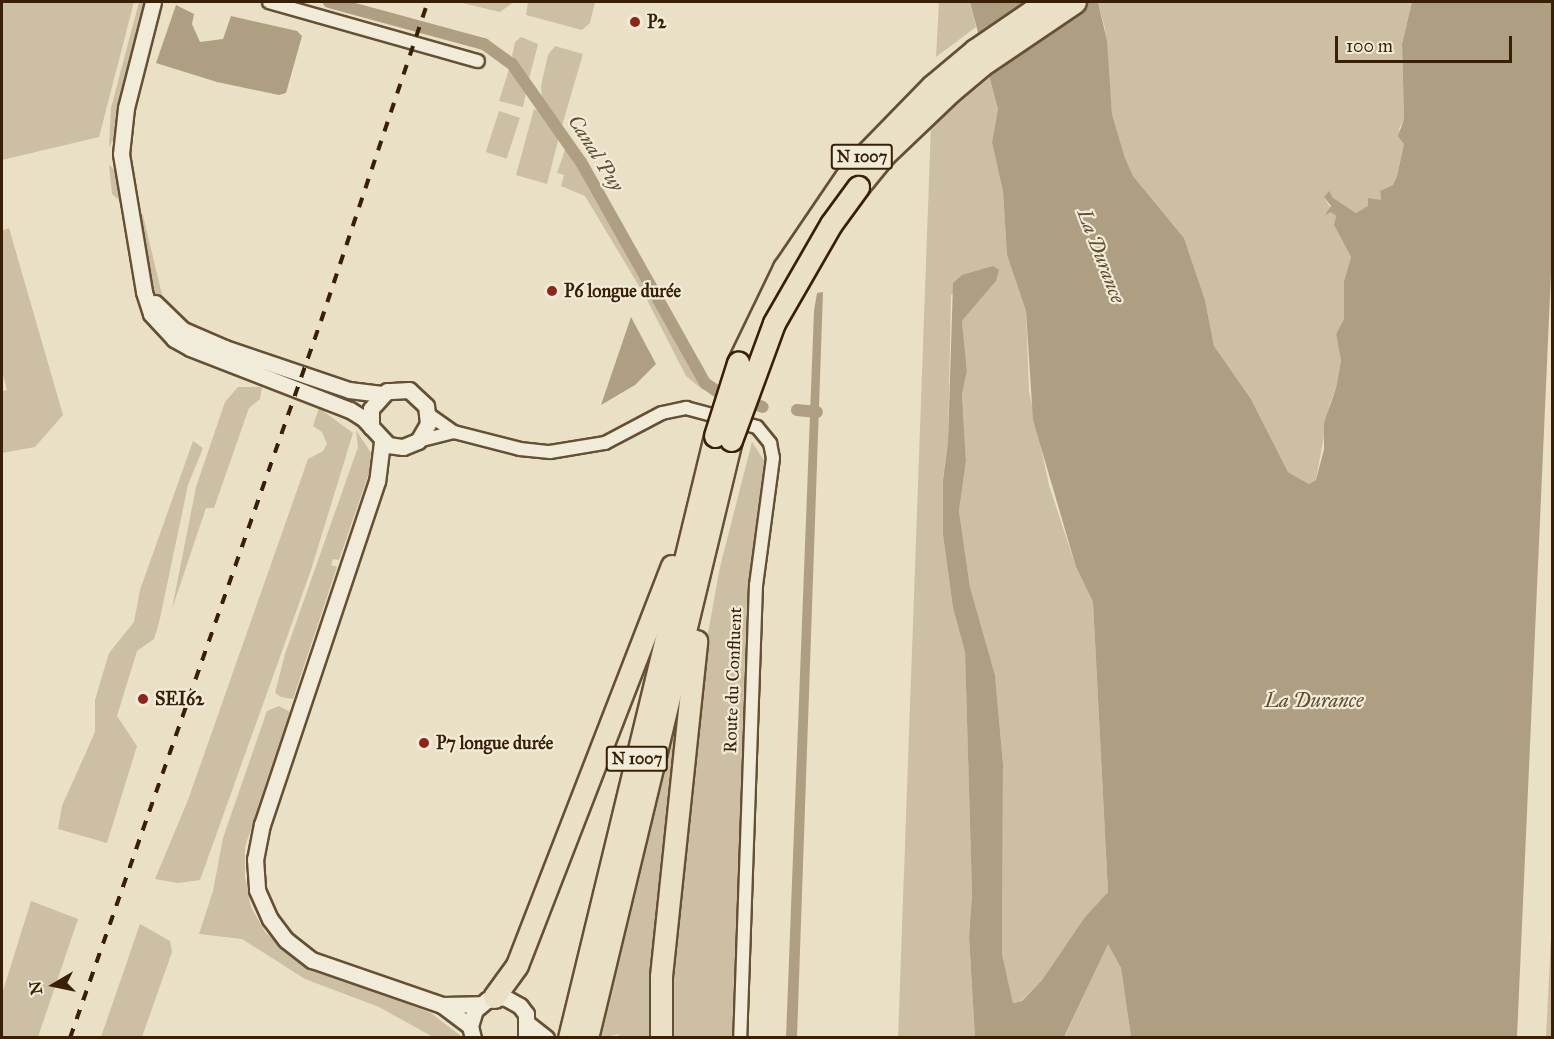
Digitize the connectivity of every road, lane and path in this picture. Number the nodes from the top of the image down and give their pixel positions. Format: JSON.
{"nodes":[{"id":1,"x":153,"y":2,"type":"edge"},
{"id":2,"x":269,"y":2,"type":"edge"},
{"id":3,"x":1045,"y":2,"type":"edge"},
{"id":4,"x":1075,"y":2,"type":"edge"},
{"id":5,"x":478,"y":61,"type":"dead end"},
{"id":6,"x":140,"y":274,"type":"junction"},
{"id":7,"x":382,"y":394,"type":"junction"},
{"id":8,"x":428,"y":414,"type":"junction"},
{"id":9,"x":371,"y":427,"type":"junction"},
{"id":10,"x":454,"y":432,"type":"junction"},
{"id":11,"x":723,"y":438,"type":"junction"},
{"id":12,"x":418,"y":441,"type":"junction"},
{"id":13,"x":382,"y":442,"type":"junction"},
{"id":14,"x":403,"y":447,"type":"junction"},
{"id":15,"x":377,"y":481,"type":"junction"},
{"id":16,"x":703,"y":487,"type":"junction"},
{"id":17,"x":701,"y":571,"type":"junction"},
{"id":18,"x":487,"y":1000,"type":"junction"},
{"id":19,"x":442,"y":1005,"type":"junction"},
{"id":20,"x":527,"y":1031,"type":"edge"},
{"id":21,"x":471,"y":1032,"type":"edge"},
{"id":22,"x":575,"y":1036,"type":"edge"},
{"id":23,"x":546,"y":1038,"type":"edge"},
{"id":24,"x":661,"y":1038,"type":"edge"},
{"id":25,"x":740,"y":1038,"type":"edge"}],
"edges":[{"from":1,"to":6,"type":"street"},
{"from":2,"to":5,"type":"street"},
{"from":3,"to":11,"type":"highway","number":"N 1007","bridge":true},
{"from":4,"to":11,"type":"highway","number":"N 1007","bridge":true},
{"from":6,"to":7,"type":"street"},
{"from":6,"to":9,"type":"street"},
{"from":7,"to":8,"type":"street"},
{"from":7,"to":9,"type":"street"},
{"from":8,"to":10,"type":"street"},
{"from":8,"to":12,"type":"street"},
{"from":9,"to":13,"type":"street"},
{"from":10,"to":12,"type":"street"},
{"from":10,"to":25,"type":"street","name":"Route du Confluent"},
{"from":11,"to":16,"type":"highway","number":"N 1007"},
{"from":11,"to":17,"type":"highway","number":"N 1007"},
{"from":12,"to":14,"type":"street"},
{"from":13,"to":14,"type":"street"},
{"from":13,"to":15,"type":"street"},
{"from":14,"to":15,"type":"street"},
{"from":15,"to":19,"type":"street"},
{"from":16,"to":18,"type":"highway"},
{"from":16,"to":22,"type":"highway","number":"N 1007"},
{"from":17,"to":22,"type":"highway","number":"N 1007"},
{"from":17,"to":24,"type":"highway"},
{"from":18,"to":19,"type":"street"},
{"from":18,"to":20,"type":"street"},
{"from":18,"to":21,"type":"street"},
{"from":19,"to":21,"type":"street"},
{"from":20,"to":23,"type":"street"}]}
